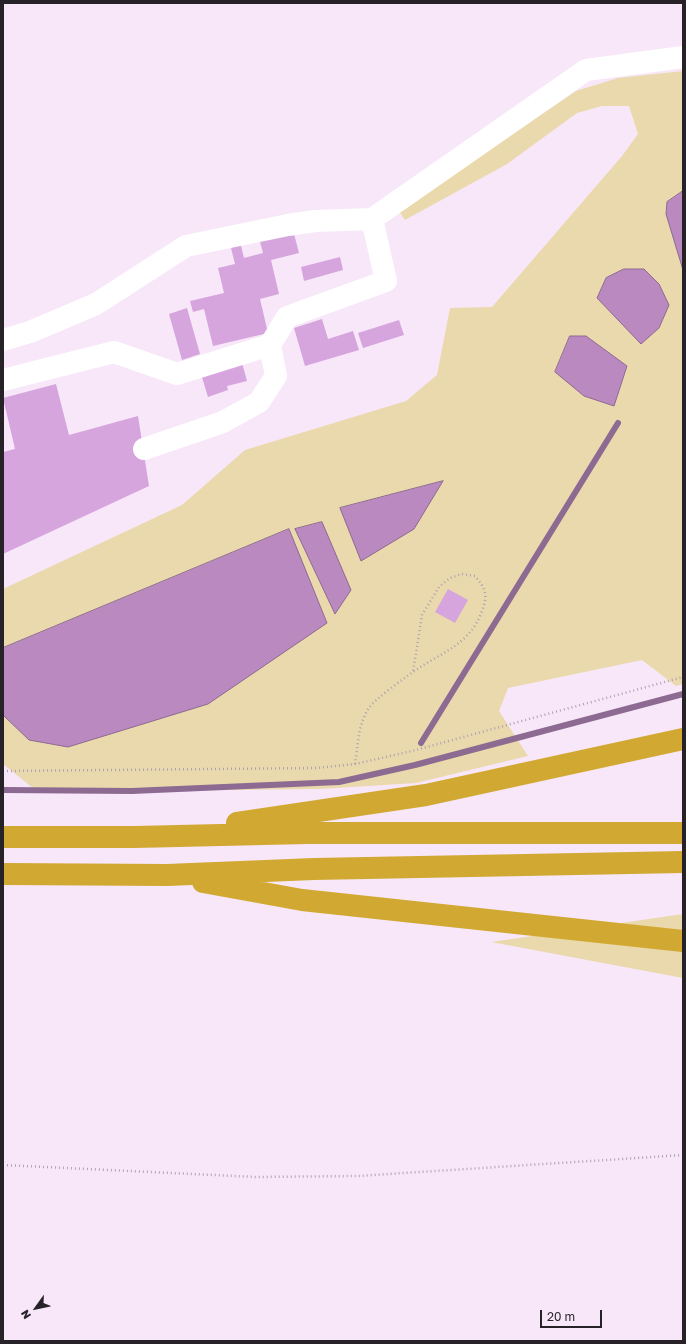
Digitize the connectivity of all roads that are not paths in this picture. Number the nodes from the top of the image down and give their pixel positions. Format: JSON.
{"nodes":[{"id":1,"x":683,"y":57,"type":"edge"},
{"id":2,"x":372,"y":219,"type":"junction"},
{"id":3,"x":3,"y":340,"type":"edge"},
{"id":4,"x":270,"y":345,"type":"junction"},
{"id":5,"x":3,"y":380,"type":"edge"},
{"id":6,"x":144,"y":449,"type":"dead end"},
{"id":7,"x":683,"y":739,"type":"edge"},
{"id":8,"x":683,"y":833,"type":"edge"},
{"id":9,"x":3,"y":836,"type":"edge"},
{"id":10,"x":135,"y":837,"type":"junction"},
{"id":11,"x":683,"y":862,"type":"edge"},
{"id":12,"x":3,"y":874,"type":"edge"},
{"id":13,"x":167,"y":875,"type":"junction"},
{"id":14,"x":683,"y":942,"type":"edge"}],
"edges":[{"from":1,"to":2,"type":"lane"},
{"from":2,"to":3,"type":"lane"},
{"from":2,"to":4,"type":"lane"},
{"from":4,"to":5,"type":"lane"},
{"from":4,"to":6,"type":"lane"},
{"from":7,"to":10,"type":"highway"},
{"from":8,"to":10,"type":"highway"},
{"from":9,"to":10,"type":"highway"},
{"from":11,"to":13,"type":"highway"},
{"from":12,"to":13,"type":"highway"},
{"from":13,"to":14,"type":"highway"}]}
